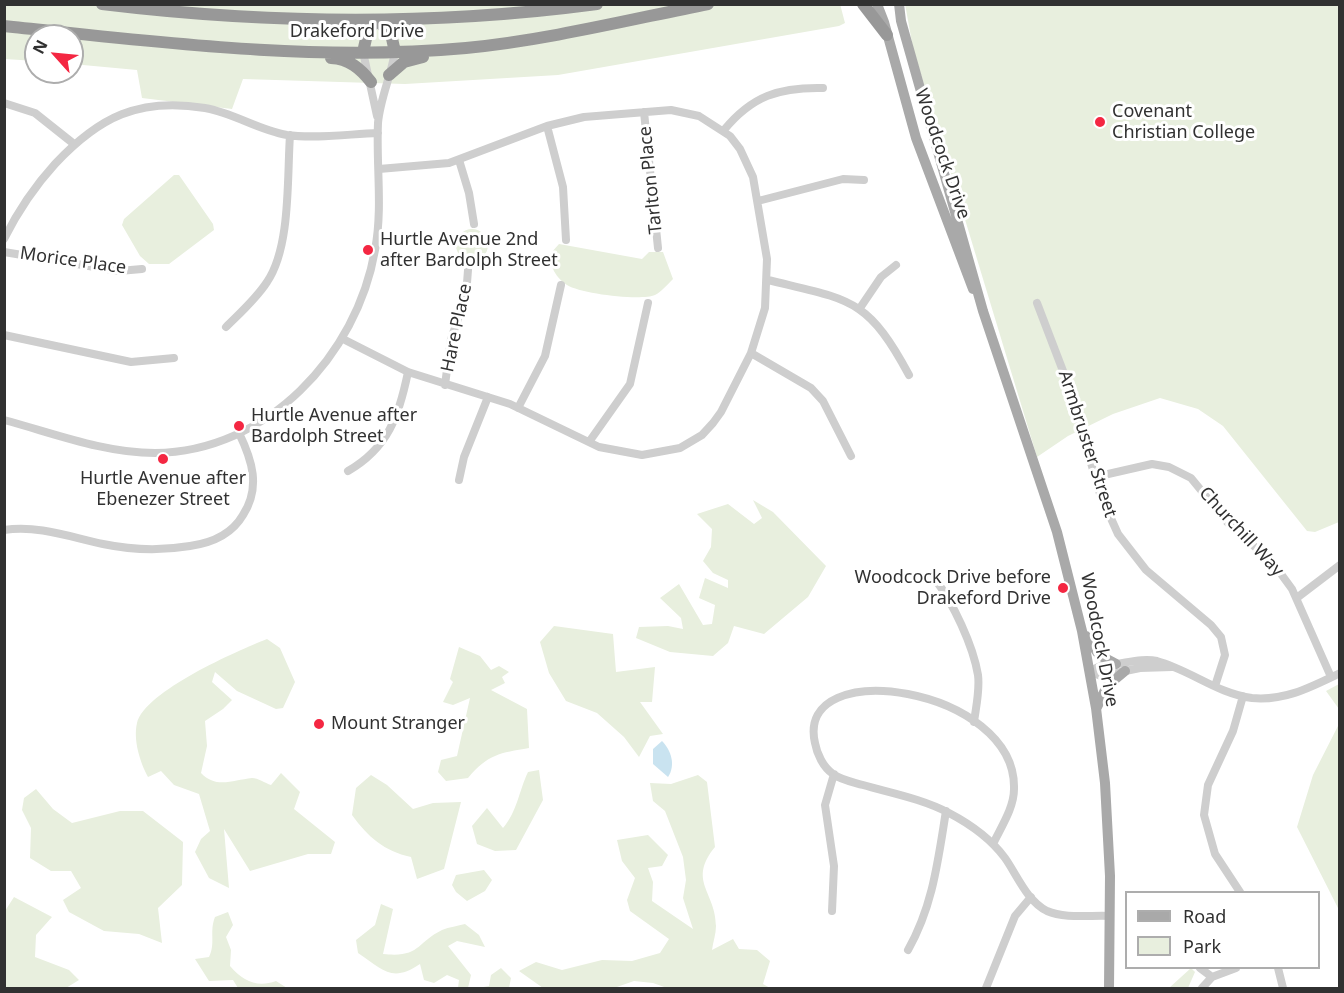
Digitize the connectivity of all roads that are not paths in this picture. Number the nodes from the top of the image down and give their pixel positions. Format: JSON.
{"nodes":[{"id":1,"x":102,"y":4,"type":"edge"},
{"id":2,"x":597,"y":4,"type":"edge"},
{"id":3,"x":708,"y":4,"type":"edge"},
{"id":4,"x":863,"y":4,"type":"edge"},
{"id":5,"x":877,"y":4,"type":"edge"},
{"id":6,"x":899,"y":4,"type":"edge"},
{"id":7,"x":377,"y":20,"type":"junction"},
{"id":8,"x":4,"y":26,"type":"edge"},
{"id":9,"x":887,"y":35,"type":"junction"},
{"id":10,"x":468,"y":48,"type":"junction"},
{"id":11,"x":289,"y":51,"type":"junction"},
{"id":12,"x":363,"y":52,"type":"junction"},
{"id":13,"x":395,"y":52,"type":"junction"},
{"id":14,"x":389,"y":75,"type":"junction"},
{"id":15,"x":370,"y":82,"type":"junction"},
{"id":16,"x":823,"y":88,"type":"dead end"},
{"id":17,"x":4,"y":103,"type":"edge"},
{"id":18,"x":644,"y":111,"type":"junction"},
{"id":19,"x":378,"y":122,"type":"junction"},
{"id":20,"x":547,"y":126,"type":"junction"},
{"id":21,"x":724,"y":130,"type":"junction"},
{"id":22,"x":378,"y":134,"type":"junction"},
{"id":23,"x":290,"y":135,"type":"junction"},
{"id":24,"x":74,"y":144,"type":"junction"},
{"id":25,"x":459,"y":160,"type":"junction"},
{"id":26,"x":379,"y":169,"type":"junction"},
{"id":27,"x":864,"y":180,"type":"dead end"},
{"id":28,"x":758,"y":201,"type":"junction"},
{"id":29,"x":474,"y":224,"type":"dead end"},
{"id":30,"x":4,"y":239,"type":"edge"},
{"id":31,"x":566,"y":240,"type":"dead end"},
{"id":32,"x":658,"y":248,"type":"dead end"},
{"id":33,"x":4,"y":252,"type":"edge"},
{"id":34,"x":896,"y":264,"type":"dead end"},
{"id":35,"x":142,"y":269,"type":"dead end"},
{"id":36,"x":468,"y":270,"type":"dead end"},
{"id":37,"x":768,"y":280,"type":"junction"},
{"id":38,"x":561,"y":285,"type":"dead end"},
{"id":39,"x":648,"y":303,"type":"dead end"},
{"id":40,"x":1037,"y":303,"type":"dead end"},
{"id":41,"x":860,"y":308,"type":"junction"},
{"id":42,"x":983,"y":310,"type":"junction"},
{"id":43,"x":226,"y":327,"type":"dead end"},
{"id":44,"x":4,"y":334,"type":"edge"},
{"id":45,"x":343,"y":339,"type":"junction"},
{"id":46,"x":751,"y":353,"type":"junction"},
{"id":47,"x":174,"y":358,"type":"dead end"},
{"id":48,"x":408,"y":372,"type":"junction"},
{"id":49,"x":909,"y":375,"type":"dead end"},
{"id":50,"x":445,"y":385,"type":"junction"},
{"id":51,"x":488,"y":397,"type":"junction"},
{"id":52,"x":518,"y":408,"type":"junction"},
{"id":53,"x":4,"y":420,"type":"edge"},
{"id":54,"x":239,"y":433,"type":"junction"},
{"id":55,"x":589,"y":442,"type":"junction"},
{"id":56,"x":851,"y":456,"type":"dead end"},
{"id":57,"x":348,"y":471,"type":"dead end"},
{"id":58,"x":1095,"y":477,"type":"junction"},
{"id":59,"x":459,"y":480,"type":"dead end"},
{"id":60,"x":4,"y":530,"type":"edge"},
{"id":61,"x":1340,"y":565,"type":"edge"},
{"id":62,"x":935,"y":579,"type":"dead end"},
{"id":63,"x":1298,"y":597,"type":"junction"},
{"id":64,"x":1082,"y":631,"type":"junction"},
{"id":65,"x":1121,"y":668,"type":"junction"},
{"id":66,"x":1091,"y":672,"type":"junction"},
{"id":67,"x":1335,"y":675,"type":"edge"},
{"id":68,"x":1215,"y":686,"type":"junction"},
{"id":69,"x":1243,"y":696,"type":"junction"},
{"id":70,"x":1096,"y":708,"type":"junction"},
{"id":71,"x":974,"y":722,"type":"junction"},
{"id":72,"x":834,"y":774,"type":"junction"},
{"id":73,"x":946,"y":811,"type":"junction"},
{"id":74,"x":993,"y":844,"type":"junction"},
{"id":75,"x":1239,"y":891,"type":"edge"},
{"id":76,"x":1031,"y":897,"type":"junction"},
{"id":77,"x":832,"y":911,"type":"dead end"},
{"id":78,"x":1110,"y":916,"type":"junction"},
{"id":79,"x":908,"y":950,"type":"dead end"},
{"id":80,"x":1201,"y":969,"type":"edge"},
{"id":81,"x":1233,"y":969,"type":"edge"},
{"id":82,"x":1278,"y":969,"type":"edge"},
{"id":83,"x":1212,"y":977,"type":"junction"},
{"id":84,"x":986,"y":988,"type":"edge"},
{"id":85,"x":1109,"y":988,"type":"edge"},
{"id":86,"x":1202,"y":988,"type":"edge"},
{"id":87,"x":1283,"y":988,"type":"edge"}],
"edges":[{"from":1,"to":7,"type":"highway","name":"Drakeford Drive"},
{"from":2,"to":7,"type":"highway","name":"Drakeford Drive"},
{"from":3,"to":10,"type":"highway","name":"Drakeford Drive"},
{"from":4,"to":9,"type":"highway"},
{"from":5,"to":9,"type":"main road","name":"Woodcock Drive"},
{"from":6,"to":42,"type":"main road","name":"Woodcock Drive"},
{"from":7,"to":12,"type":"highway"},
{"from":7,"to":13,"type":"highway"},
{"from":8,"to":11,"type":"highway","name":"Drakeford Drive"},
{"from":9,"to":42,"type":"main road","name":"Woodcock Drive"},
{"from":10,"to":13,"type":"highway","name":"Drakeford Drive"},
{"from":10,"to":14,"type":"highway"},
{"from":11,"to":12,"type":"highway","name":"Drakeford Drive"},
{"from":11,"to":15,"type":"highway"},
{"from":12,"to":13,"type":"highway","name":"Drakeford Drive"},
{"from":12,"to":15,"type":"street"},
{"from":13,"to":14,"type":"street"},
{"from":14,"to":19,"type":"street"},
{"from":15,"to":19,"type":"street"},
{"from":16,"to":21,"type":"street"},
{"from":17,"to":24,"type":"street"},
{"from":18,"to":20,"type":"street"},
{"from":18,"to":21,"type":"street"},
{"from":18,"to":32,"type":"street","name":"Tarlton Place"},
{"from":19,"to":22,"type":"street"},
{"from":20,"to":25,"type":"street"},
{"from":20,"to":31,"type":"street"},
{"from":21,"to":28,"type":"street"},
{"from":22,"to":23,"type":"street"},
{"from":22,"to":26,"type":"street"},
{"from":23,"to":24,"type":"street"},
{"from":23,"to":43,"type":"street"},
{"from":24,"to":30,"type":"street"},
{"from":25,"to":26,"type":"street"},
{"from":25,"to":29,"type":"street"},
{"from":26,"to":45,"type":"street"},
{"from":27,"to":28,"type":"street"},
{"from":28,"to":37,"type":"street"},
{"from":33,"to":35,"type":"street","name":"Morice Place"},
{"from":34,"to":41,"type":"street"},
{"from":36,"to":50,"type":"street","name":"Hare Place"},
{"from":37,"to":41,"type":"street"},
{"from":37,"to":46,"type":"street"},
{"from":38,"to":52,"type":"street"},
{"from":39,"to":55,"type":"street"},
{"from":40,"to":58,"type":"street","name":"Armbruster Street"},
{"from":41,"to":49,"type":"street"},
{"from":42,"to":64,"type":"main road","name":"Woodcock Drive"},
{"from":44,"to":47,"type":"street"},
{"from":45,"to":48,"type":"street"},
{"from":45,"to":54,"type":"street"},
{"from":46,"to":55,"type":"street"},
{"from":46,"to":56,"type":"street"},
{"from":48,"to":50,"type":"street"},
{"from":48,"to":57,"type":"street"},
{"from":50,"to":51,"type":"street"},
{"from":51,"to":52,"type":"street"},
{"from":51,"to":59,"type":"street"},
{"from":52,"to":55,"type":"street"},
{"from":53,"to":54,"type":"street"},
{"from":54,"to":60,"type":"street"},
{"from":58,"to":63,"type":"street","name":"Churchill Way"},
{"from":58,"to":68,"type":"street","name":"Armbruster Street"},
{"from":61,"to":63,"type":"street"},
{"from":62,"to":71,"type":"street"},
{"from":63,"to":67,"type":"street","name":"Churchill Way"},
{"from":64,"to":65,"type":"main road"},
{"from":64,"to":66,"type":"main road","name":"Woodcock Drive"},
{"from":65,"to":66,"type":"street"},
{"from":65,"to":68,"type":"street"},
{"from":65,"to":70,"type":"main road"},
{"from":66,"to":70,"type":"main road","name":"Woodcock Drive"},
{"from":67,"to":69,"type":"street"},
{"from":68,"to":69,"type":"street"},
{"from":69,"to":75,"type":"street"},
{"from":70,"to":78,"type":"main road","name":"Woodcock Drive"},
{"from":71,"to":72,"type":"street"},
{"from":71,"to":74,"type":"street"},
{"from":72,"to":73,"type":"street"},
{"from":72,"to":77,"type":"street"},
{"from":73,"to":74,"type":"street"},
{"from":73,"to":79,"type":"street"},
{"from":74,"to":76,"type":"street"},
{"from":76,"to":78,"type":"street"},
{"from":76,"to":84,"type":"street"},
{"from":78,"to":85,"type":"main road","name":"Woodcock Drive"},
{"from":80,"to":83,"type":"street"},
{"from":81,"to":83,"type":"street"},
{"from":82,"to":87,"type":"street"},
{"from":83,"to":86,"type":"street"}]}
